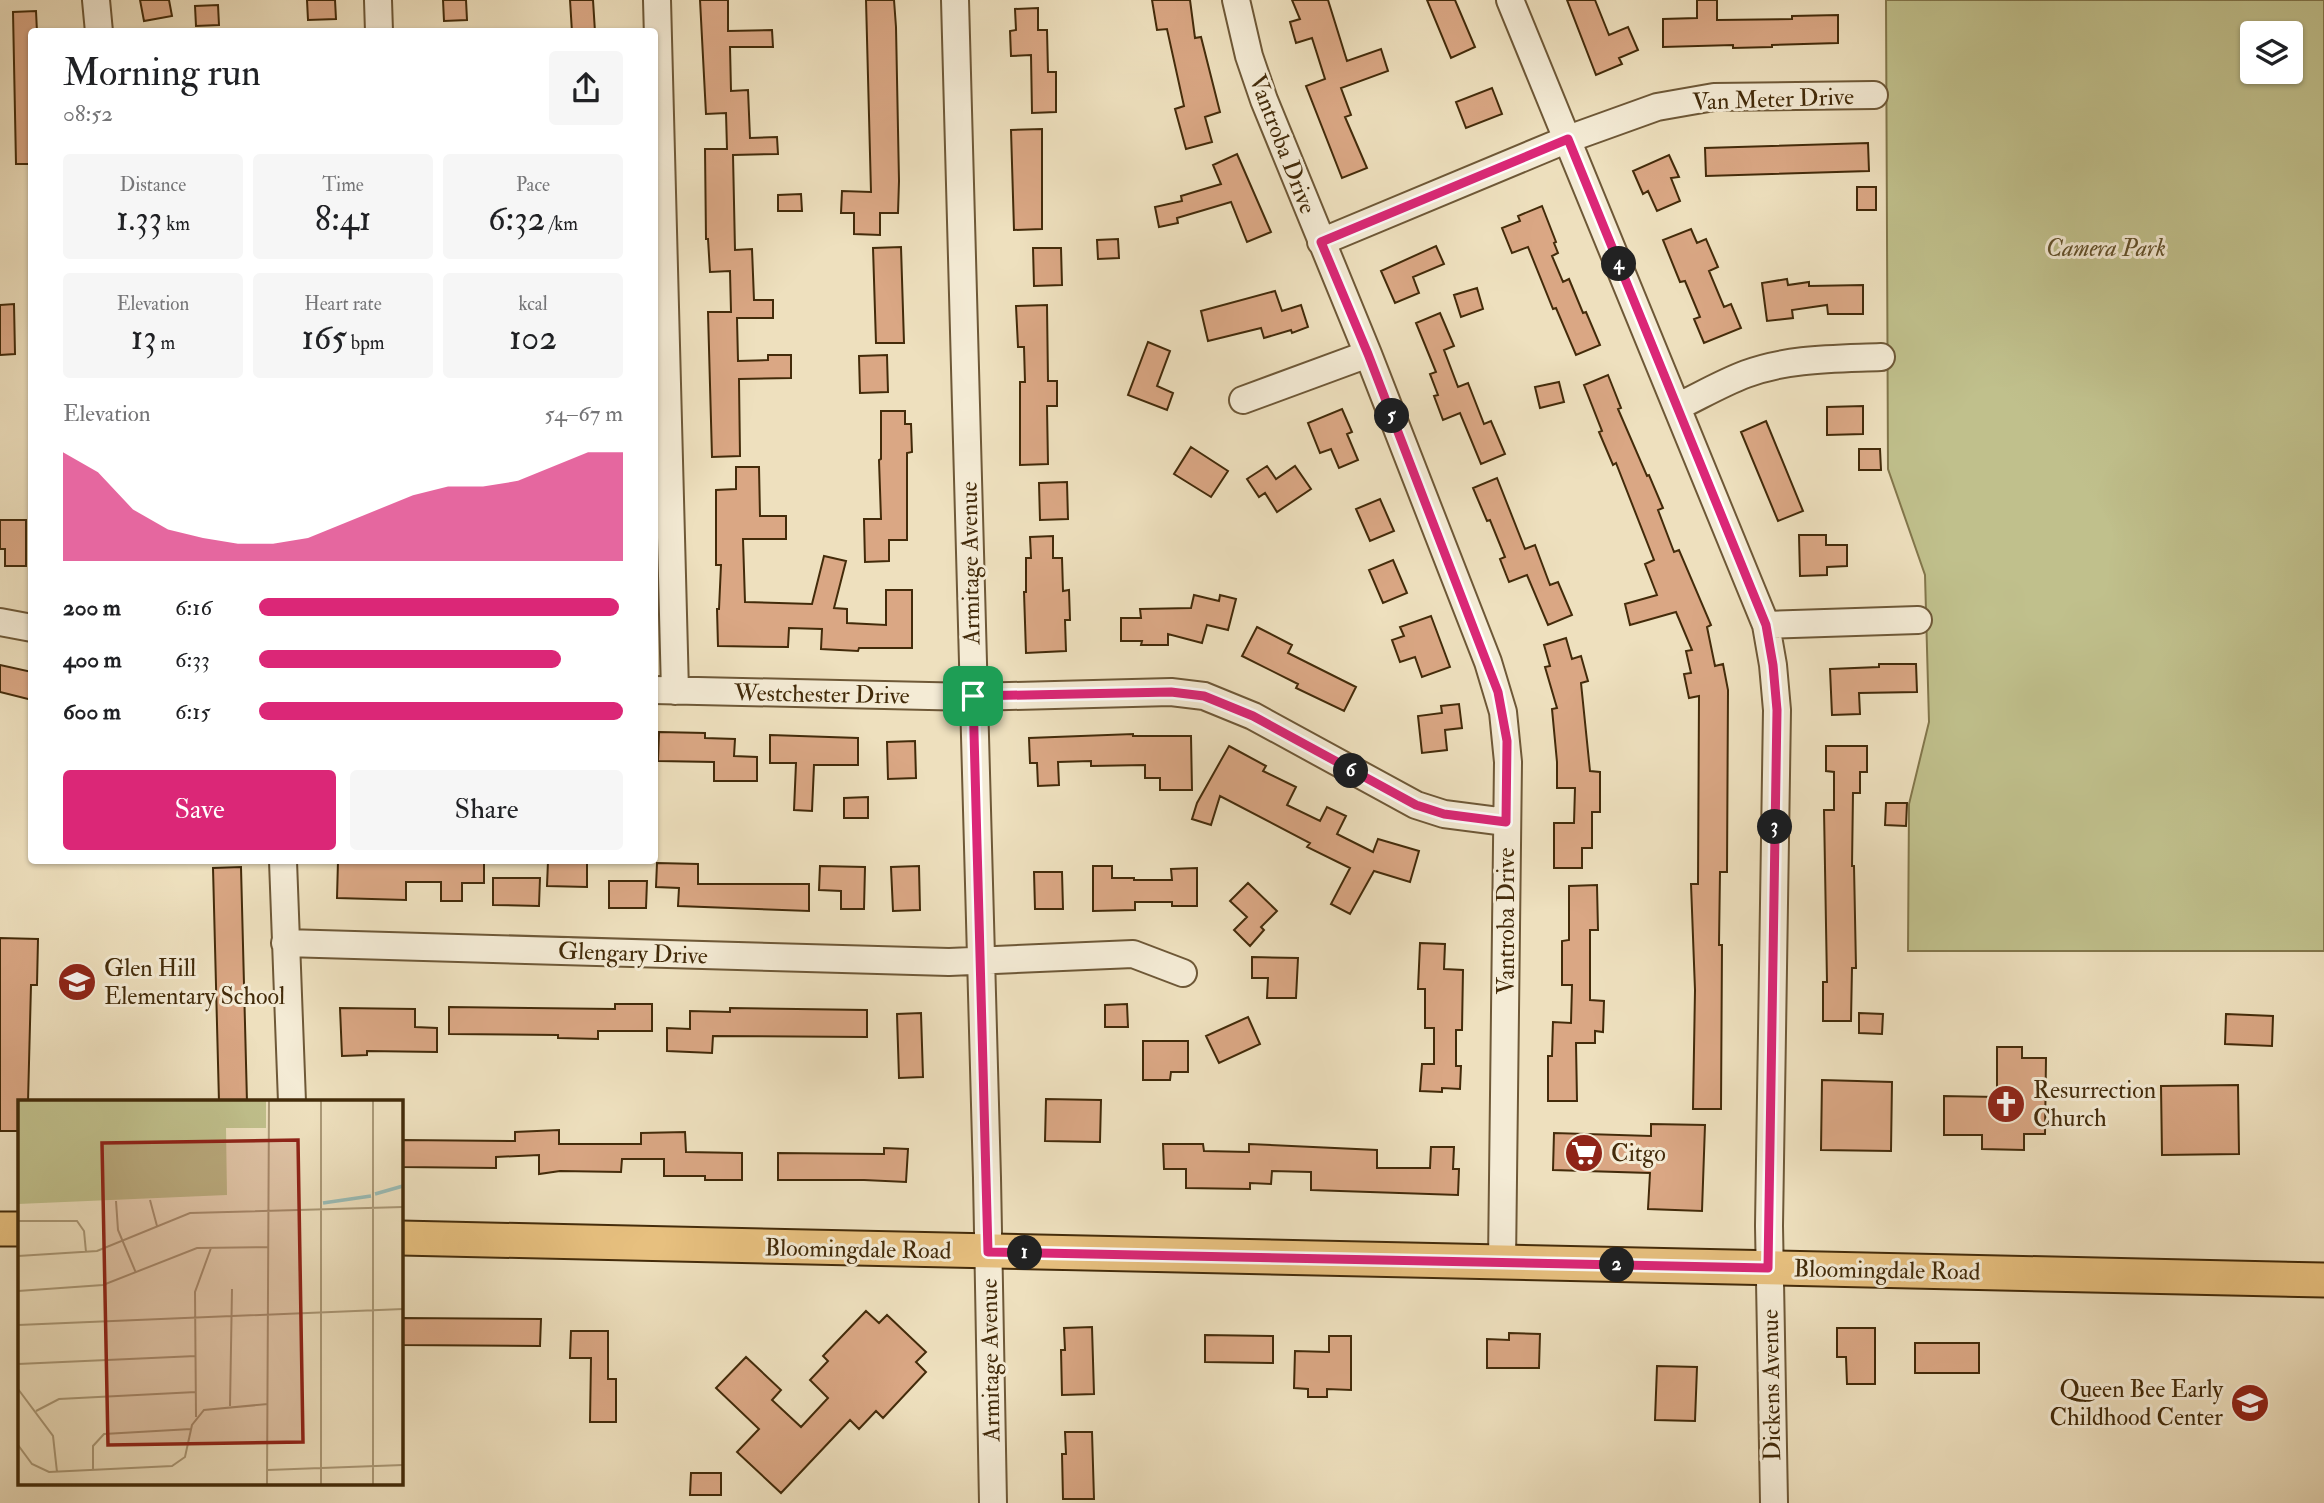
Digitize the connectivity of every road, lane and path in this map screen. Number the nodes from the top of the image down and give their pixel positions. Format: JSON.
{"nodes":[{"id":1,"x":96,"y":0,"type":"edge"},
{"id":2,"x":378,"y":0,"type":"edge"},
{"id":3,"x":657,"y":0,"type":"edge"},
{"id":4,"x":955,"y":0,"type":"edge"},
{"id":5,"x":1236,"y":0,"type":"edge"},
{"id":6,"x":1510,"y":0,"type":"edge"},
{"id":7,"x":99,"y":28,"type":"edge"},
{"id":8,"x":379,"y":28,"type":"edge"},
{"id":9,"x":657,"y":28,"type":"edge"},
{"id":10,"x":658,"y":86,"type":"edge"},
{"id":11,"x":1874,"y":95,"type":"dead end"},
{"id":12,"x":1568,"y":139,"type":"junction"},
{"id":13,"x":1321,"y":242,"type":"junction"},
{"id":14,"x":1368,"y":354,"type":"junction"},
{"id":15,"x":1881,"y":357,"type":"dead end"},
{"id":16,"x":1243,"y":400,"type":"dead end"},
{"id":17,"x":1677,"y":407,"type":"junction"},
{"id":18,"x":1918,"y":620,"type":"dead end"},
{"id":19,"x":0,"y":622,"type":"edge"},
{"id":20,"x":1766,"y":625,"type":"junction"},
{"id":21,"x":28,"y":627,"type":"edge"},
{"id":22,"x":665,"y":690,"type":"edge"},
{"id":23,"x":973,"y":696,"type":"junction"},
{"id":24,"x":1506,"y":822,"type":"junction"},
{"id":25,"x":283,"y":864,"type":"edge"},
{"id":26,"x":285,"y":943,"type":"junction"},
{"id":27,"x":981,"y":959,"type":"junction"},
{"id":28,"x":1183,"y":973,"type":"dead end"},
{"id":29,"x":292,"y":1100,"type":"edge"},
{"id":30,"x":0,"y":1229,"type":"edge"},
{"id":31,"x":18,"y":1229,"type":"edge"},
{"id":32,"x":402,"y":1238,"type":"edge"},
{"id":33,"x":988,"y":1252,"type":"junction"},
{"id":34,"x":1502,"y":1262,"type":"junction"},
{"id":35,"x":1768,"y":1268,"type":"junction"},
{"id":36,"x":2324,"y":1280,"type":"edge"},
{"id":37,"x":993,"y":1503,"type":"edge"},
{"id":38,"x":1774,"y":1503,"type":"edge"}],
"edges":[{"from":1,"to":7,"type":"street"},
{"from":2,"to":8,"type":"street"},
{"from":3,"to":9,"type":"street"},
{"from":4,"to":23,"type":"street","name":"Armitage Avenue"},
{"from":5,"to":13,"type":"street","name":"Vantroba Drive"},
{"from":6,"to":12,"type":"street","name":"Dickens Avenue"},
{"from":10,"to":22,"type":"street"},
{"from":11,"to":12,"type":"street","name":"Van Meter Drive"},
{"from":12,"to":13,"type":"street","name":"Van Meter Drive"},
{"from":12,"to":17,"type":"street","name":"Dickens Avenue"},
{"from":13,"to":14,"type":"street","name":"Vantroba Drive"},
{"from":14,"to":16,"type":"street"},
{"from":14,"to":24,"type":"street","name":"Vantroba Drive"},
{"from":15,"to":17,"type":"street"},
{"from":17,"to":20,"type":"street","name":"Dickens Avenue"},
{"from":18,"to":20,"type":"street"},
{"from":19,"to":21,"type":"street"},
{"from":20,"to":35,"type":"street","name":"Dickens Avenue"},
{"from":22,"to":23,"type":"street","name":"Westchester Drive"},
{"from":23,"to":24,"type":"street","name":"Westchester Drive"},
{"from":23,"to":27,"type":"street","name":"Armitage Avenue"},
{"from":24,"to":34,"type":"street","name":"Vantroba Drive"},
{"from":25,"to":26,"type":"street"},
{"from":26,"to":27,"type":"street","name":"Glengary Drive"},
{"from":26,"to":29,"type":"street"},
{"from":27,"to":28,"type":"street","name":"Glengary Drive"},
{"from":27,"to":33,"type":"street","name":"Armitage Avenue"},
{"from":30,"to":31,"type":"main road"},
{"from":32,"to":33,"type":"main road","name":"Bloomingdale Road"},
{"from":33,"to":34,"type":"main road","name":"Bloomingdale Road"},
{"from":33,"to":37,"type":"street","name":"Armitage Avenue"},
{"from":34,"to":35,"type":"main road","name":"Bloomingdale Road"},
{"from":35,"to":36,"type":"main road","name":"Bloomingdale Road"},
{"from":35,"to":38,"type":"street","name":"Dickens Avenue"}]}
